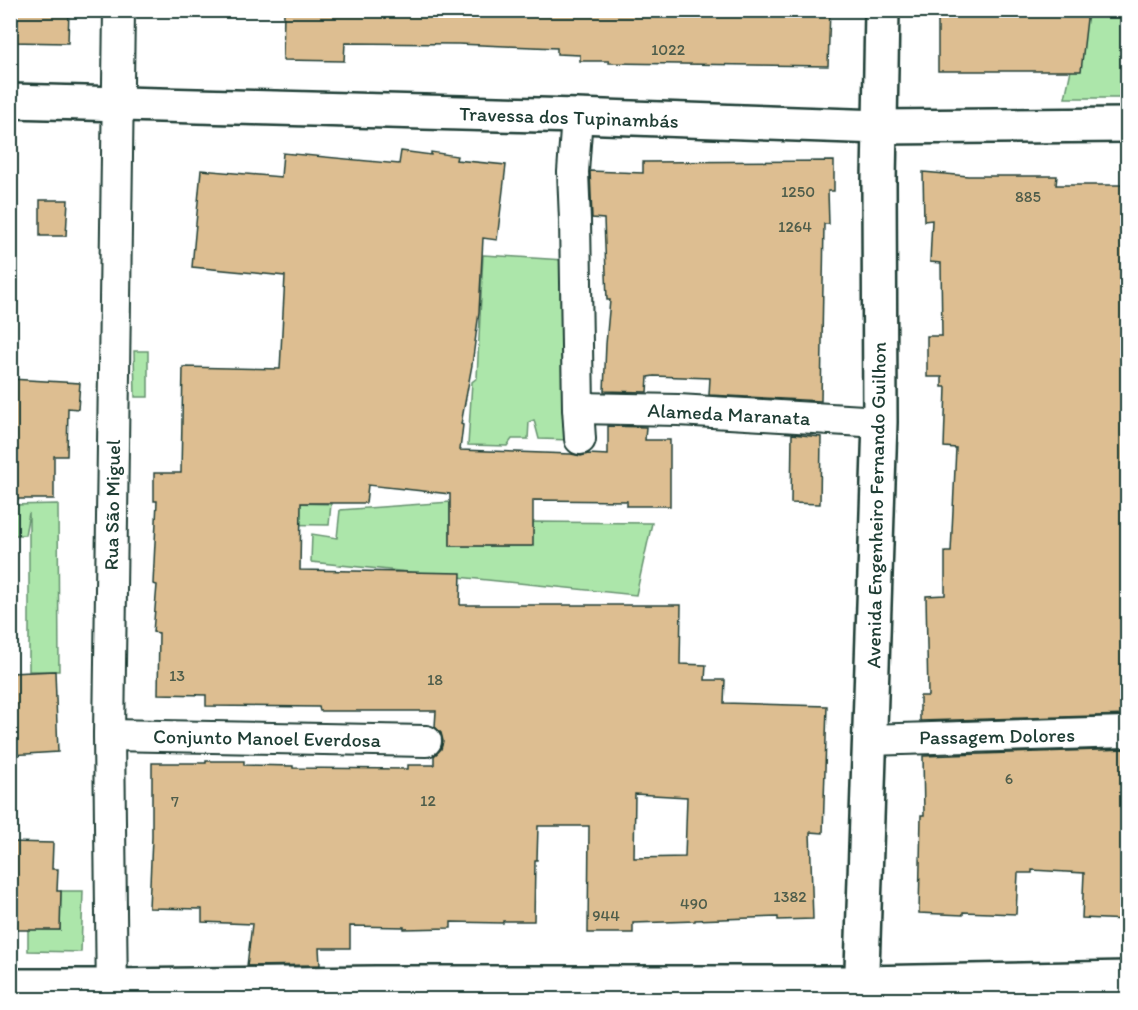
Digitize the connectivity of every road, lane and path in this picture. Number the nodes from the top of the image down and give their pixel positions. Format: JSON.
{"nodes":[{"id":1,"x":119,"y":10,"type":"edge"},
{"id":2,"x":882,"y":10,"type":"edge"},
{"id":3,"x":10,"y":101,"type":"edge"},
{"id":4,"x":118,"y":104,"type":"junction"},
{"id":5,"x":577,"y":116,"type":"junction"},
{"id":6,"x":1128,"y":125,"type":"edge"},
{"id":7,"x":880,"y":127,"type":"junction"},
{"id":8,"x":578,"y":408,"type":"junction"},
{"id":9,"x":880,"y":422,"type":"junction"},
{"id":10,"x":580,"y":439,"type":"dead end"},
{"id":11,"x":1125,"y":732,"type":"dead end"},
{"id":12,"x":109,"y":735,"type":"junction"},
{"id":13,"x":869,"y":740,"type":"junction"},
{"id":14,"x":426,"y":741,"type":"dead end"},
{"id":15,"x":1128,"y":978,"type":"edge"},
{"id":16,"x":10,"y":986,"type":"edge"},
{"id":17,"x":375,"y":991,"type":"edge"},
{"id":18,"x":566,"y":991,"type":"edge"},
{"id":19,"x":861,"y":991,"type":"edge"},
{"id":20,"x":112,"y":993,"type":"edge"}],
"edges":[{"from":1,"to":4,"type":"street","name":"Rua São Miguel"},
{"from":2,"to":7,"type":"street","name":"Avenida Engenheiro Fernando Guilhon"},
{"from":3,"to":4,"type":"street","name":"Travessa dos Tupinambás"},
{"from":4,"to":5,"type":"street","name":"Travessa dos Tupinambás"},
{"from":4,"to":12,"type":"street","name":"Rua São Miguel"},
{"from":5,"to":7,"type":"street","name":"Travessa dos Tupinambás"},
{"from":5,"to":8,"type":"street"},
{"from":6,"to":7,"type":"street","name":"Travessa dos Tupinambás"},
{"from":7,"to":9,"type":"street","name":"Avenida Engenheiro Fernando Guilhon"},
{"from":8,"to":9,"type":"street","name":"Alameda Maranata"},
{"from":8,"to":10,"type":"street"},
{"from":9,"to":13,"type":"street","name":"Avenida Engenheiro Fernando Guilhon"},
{"from":11,"to":13,"type":"street","name":"Passagem Dolores"},
{"from":12,"to":14,"type":"street","name":"Conjunto Manoel Everdosa"},
{"from":12,"to":20,"type":"street","name":"Rua São Miguel"},
{"from":13,"to":19,"type":"street","name":"Avenida Engenheiro Fernando Guilhon"},
{"from":15,"to":19,"type":"street"},
{"from":16,"to":20,"type":"street"},
{"from":17,"to":18,"type":"street"},
{"from":17,"to":20,"type":"street"},
{"from":18,"to":19,"type":"street"}]}
